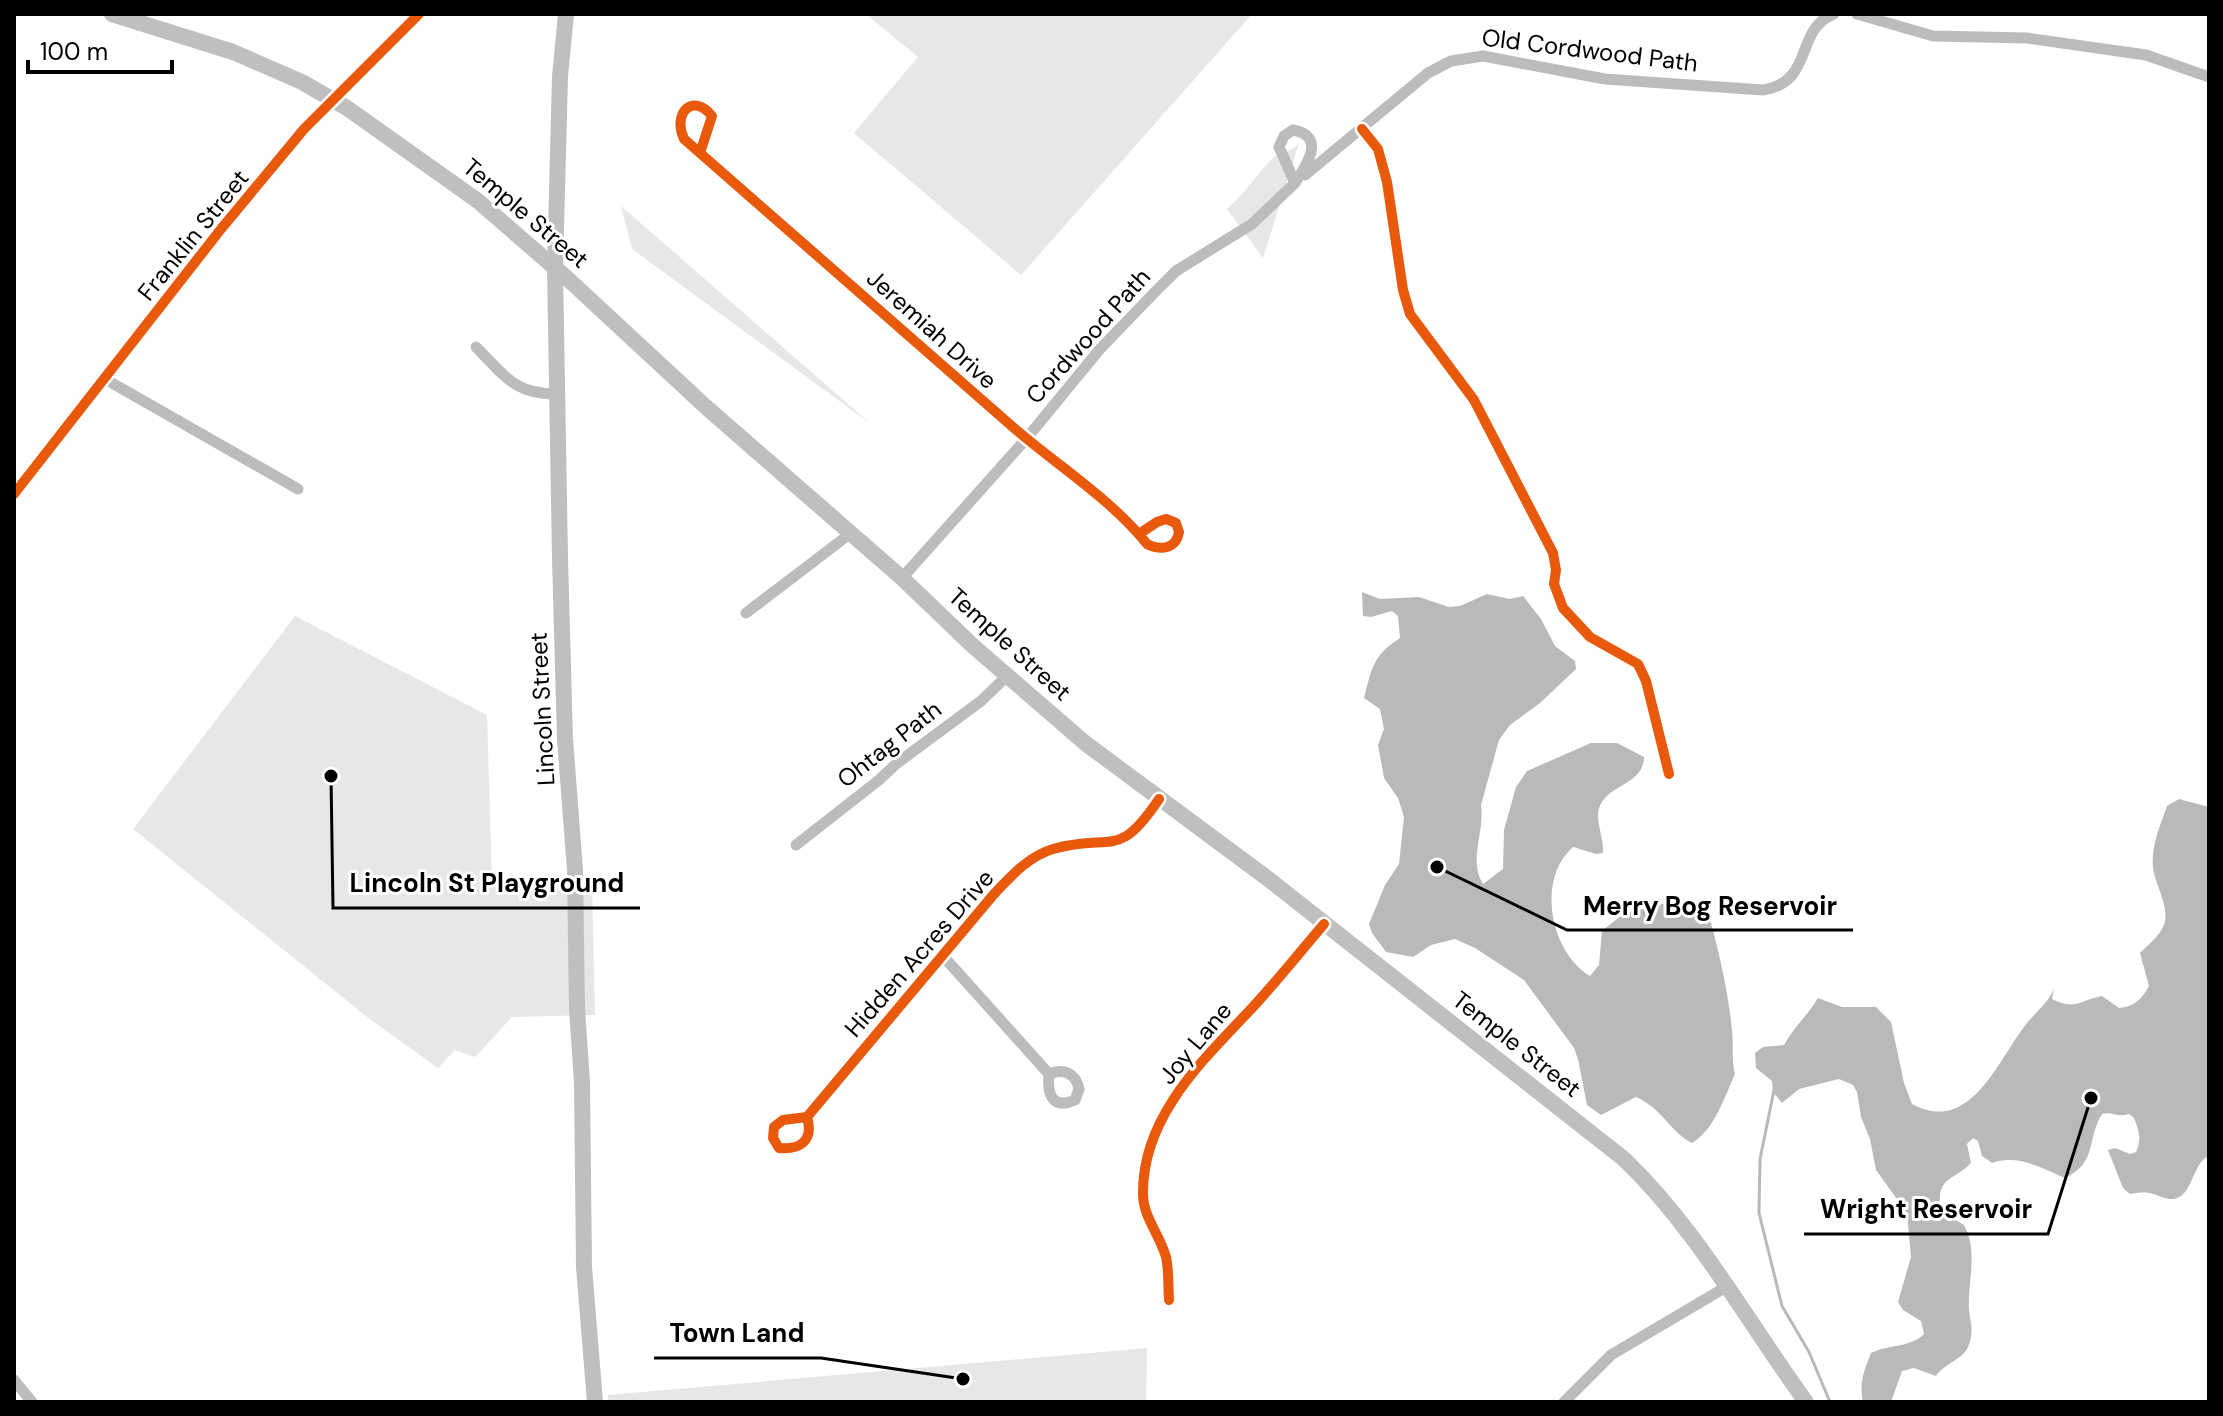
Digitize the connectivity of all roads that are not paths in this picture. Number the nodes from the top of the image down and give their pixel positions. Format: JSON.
{"nodes":[{"id":1,"x":112,"y":14,"type":"edge"},
{"id":2,"x":419,"y":14,"type":"edge"},
{"id":3,"x":566,"y":14,"type":"edge"},
{"id":4,"x":1834,"y":14,"type":"edge"},
{"id":5,"x":1857,"y":14,"type":"edge"},
{"id":6,"x":2209,"y":77,"type":"edge"},
{"id":7,"x":333,"y":99,"type":"junction"},
{"id":8,"x":1362,"y":129,"type":"junction"},
{"id":9,"x":700,"y":153,"type":"dead end"},
{"id":10,"x":1295,"y":183,"type":"joint"},
{"id":11,"x":555,"y":268,"type":"junction"},
{"id":12,"x":476,"y":347,"type":"dead end"},
{"id":13,"x":105,"y":379,"type":"junction"},
{"id":14,"x":557,"y":394,"type":"junction"},
{"id":15,"x":1026,"y":439,"type":"junction"},
{"id":16,"x":298,"y":489,"type":"dead end"},
{"id":17,"x":14,"y":494,"type":"edge"},
{"id":18,"x":851,"y":533,"type":"junction"},
{"id":19,"x":1139,"y":534,"type":"dead end"},
{"id":20,"x":902,"y":578,"type":"junction"},
{"id":21,"x":746,"y":613,"type":"dead end"},
{"id":22,"x":1007,"y":676,"type":"junction"},
{"id":23,"x":1669,"y":774,"type":"dead end"},
{"id":24,"x":1159,"y":799,"type":"junction"},
{"id":25,"x":796,"y":845,"type":"dead end"},
{"id":26,"x":1324,"y":924,"type":"junction"},
{"id":27,"x":943,"y":956,"type":"junction"},
{"id":28,"x":1049,"y":1074,"type":"dead end"},
{"id":29,"x":807,"y":1117,"type":"dead end"},
{"id":30,"x":1726,"y":1287,"type":"junction"},
{"id":31,"x":1169,"y":1300,"type":"dead end"},
{"id":32,"x":14,"y":1380,"type":"edge"},
{"id":33,"x":32,"y":1402,"type":"edge"},
{"id":34,"x":595,"y":1402,"type":"edge"},
{"id":35,"x":1564,"y":1402,"type":"edge"},
{"id":36,"x":1806,"y":1402,"type":"edge"}],
"edges":[{"from":1,"to":7,"type":"main road","name":"Temple Street"},
{"from":2,"to":7,"type":"street","name":"Franklin Street"},
{"from":3,"to":11,"type":"main road","name":"Lincoln Street"},
{"from":4,"to":8,"type":"street","name":"Old Cordwood Path"},
{"from":5,"to":6,"type":"street"},
{"from":7,"to":11,"type":"main road","name":"Temple Street"},
{"from":7,"to":13,"type":"street","name":"Franklin Street"},
{"from":8,"to":10,"type":"street","name":"Old Cordwood Path"},
{"from":8,"to":23,"type":"street"},
{"from":9,"to":15,"type":"street","name":"Jeremiah Drive"},
{"from":10,"to":15,"type":"street","name":"Cordwood Path"},
{"from":11,"to":14,"type":"main road","name":"Lincoln Street"},
{"from":11,"to":18,"type":"main road","name":"Temple Street"},
{"from":12,"to":14,"type":"street"},
{"from":13,"to":16,"type":"street"},
{"from":13,"to":17,"type":"street","name":"Franklin Street"},
{"from":14,"to":34,"type":"main road","name":"Lincoln Street"},
{"from":15,"to":19,"type":"street","name":"Jeremiah Drive"},
{"from":15,"to":20,"type":"street","name":"Cordwood Path"},
{"from":18,"to":20,"type":"main road","name":"Temple Street"},
{"from":18,"to":21,"type":"street"},
{"from":20,"to":22,"type":"main road","name":"Temple Street"},
{"from":22,"to":24,"type":"main road","name":"Temple Street"},
{"from":22,"to":25,"type":"street","name":"Ohtag Path"},
{"from":24,"to":26,"type":"main road","name":"Temple Street"},
{"from":24,"to":27,"type":"street","name":"Hidden Acres Drive"},
{"from":26,"to":30,"type":"main road","name":"Temple Street"},
{"from":26,"to":31,"type":"street","name":"Joy Lane"},
{"from":27,"to":28,"type":"street"},
{"from":27,"to":29,"type":"street","name":"Hidden Acres Drive"},
{"from":30,"to":35,"type":"street"},
{"from":30,"to":36,"type":"main road","name":"Temple Street"},
{"from":32,"to":33,"type":"street"}]}
